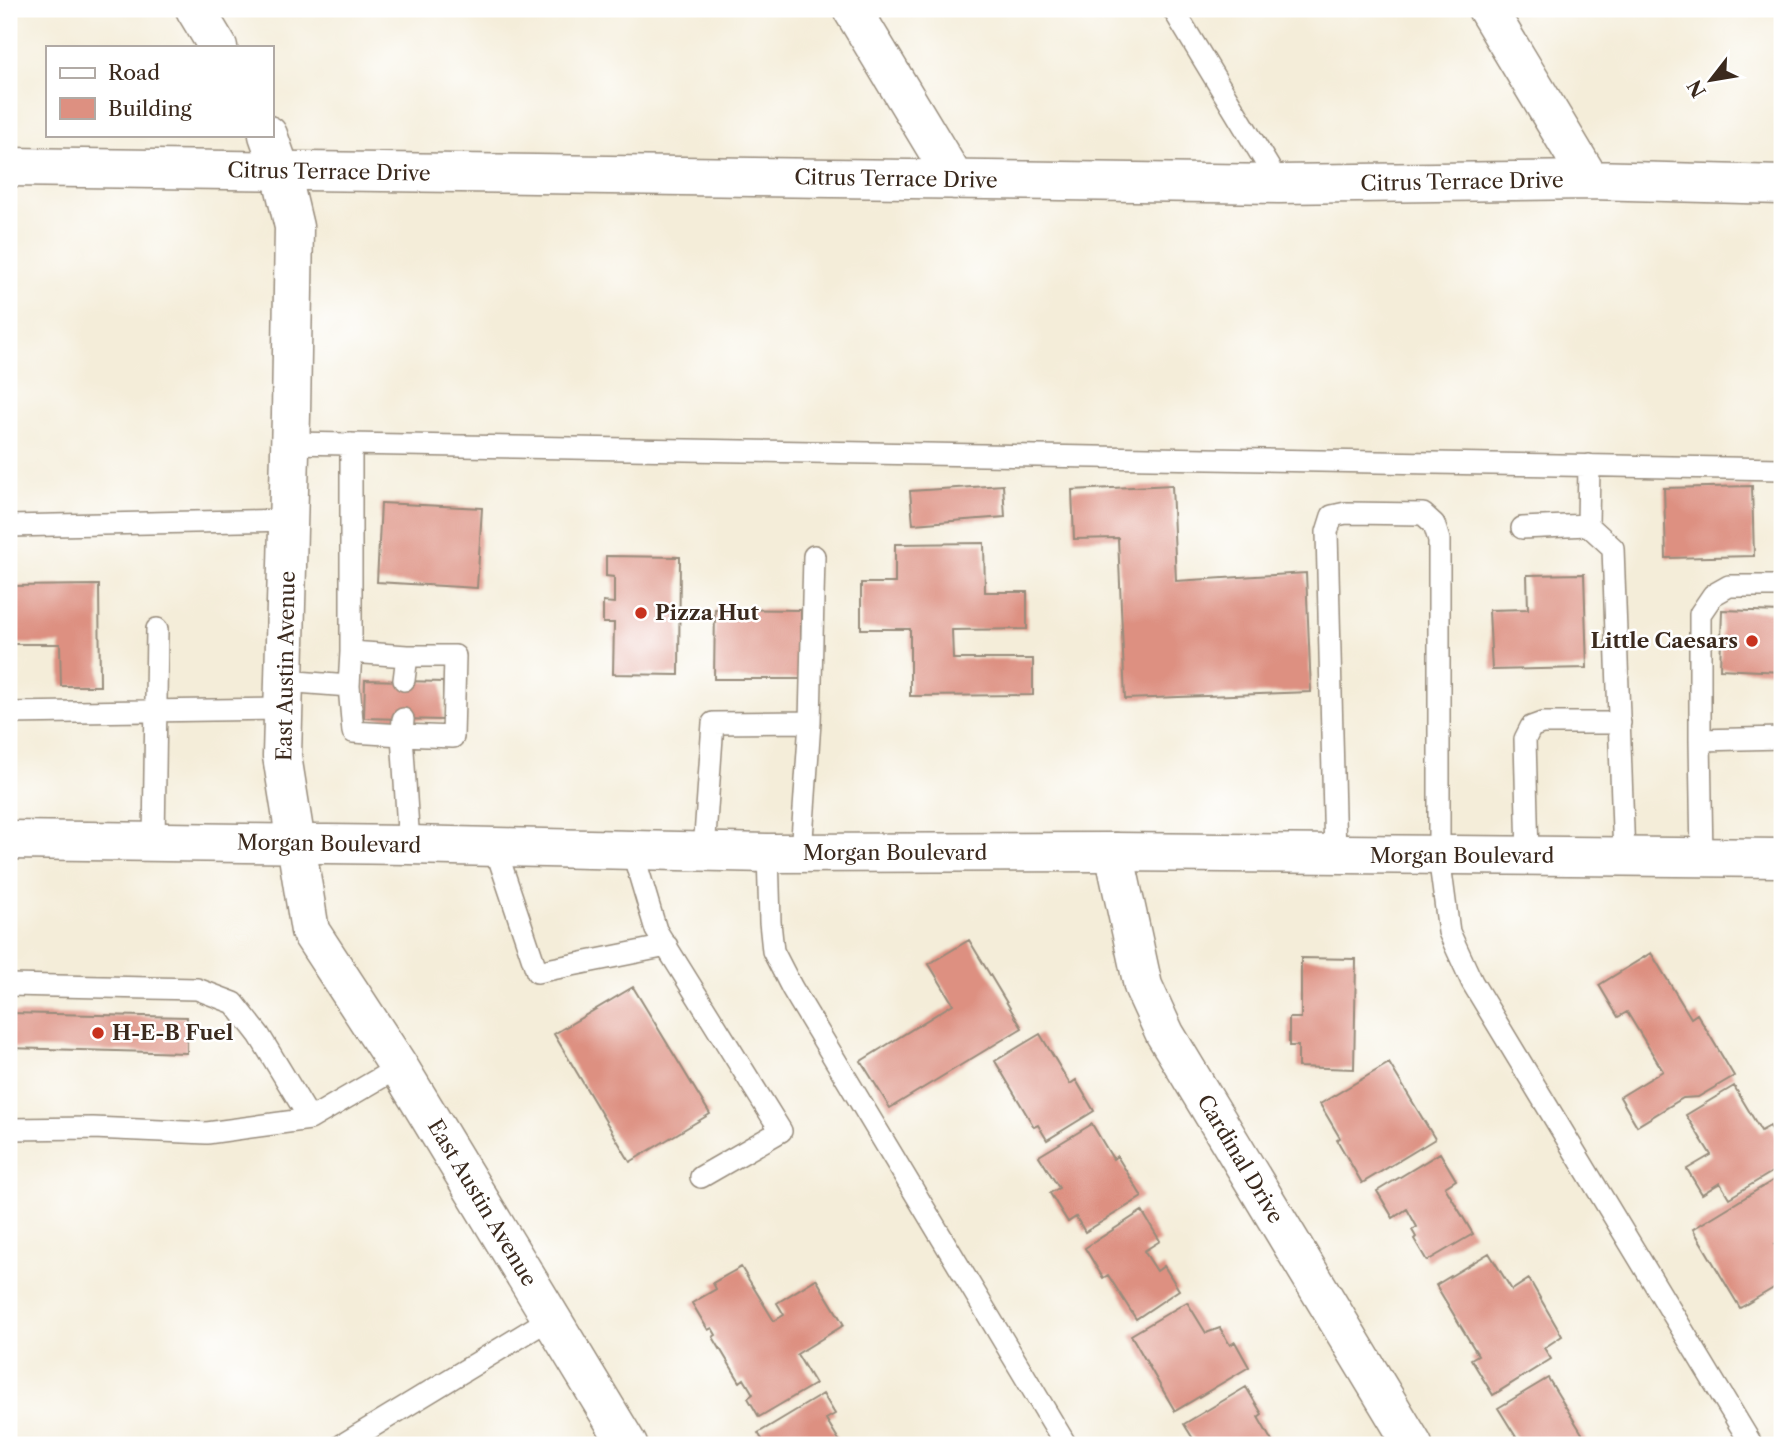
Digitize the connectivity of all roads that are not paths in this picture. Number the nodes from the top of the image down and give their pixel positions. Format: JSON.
{"nodes":[{"id":1,"x":195,"y":9,"type":"edge"},
{"id":2,"x":852,"y":9,"type":"edge"},
{"id":3,"x":1173,"y":9,"type":"edge"},
{"id":4,"x":1487,"y":9,"type":"edge"},
{"id":5,"x":217,"y":46,"type":"edge"},
{"id":6,"x":268,"y":136,"type":"edge"},
{"id":7,"x":9,"y":167,"type":"edge"},
{"id":8,"x":281,"y":172,"type":"junction"},
{"id":9,"x":955,"y":180,"type":"junction"},
{"id":10,"x":1590,"y":180,"type":"junction"},
{"id":11,"x":1279,"y":184,"type":"junction"},
{"id":12,"x":1782,"y":185,"type":"edge"},
{"id":13,"x":290,"y":443,"type":"junction"},
{"id":14,"x":351,"y":444,"type":"junction"},
{"id":15,"x":1590,"y":465,"type":"junction"},
{"id":16,"x":1782,"y":469,"type":"edge"},
{"id":17,"x":288,"y":520,"type":"junction"},
{"id":18,"x":1588,"y":525,"type":"junction"},
{"id":19,"x":9,"y":526,"type":"edge"},
{"id":20,"x":1522,"y":528,"type":"dead end"},
{"id":21,"x":814,"y":556,"type":"dead end"},
{"id":22,"x":1782,"y":586,"type":"edge"},
{"id":23,"x":157,"y":629,"type":"dead end"},
{"id":24,"x":351,"y":652,"type":"junction"},
{"id":25,"x":407,"y":656,"type":"junction"},
{"id":26,"x":404,"y":680,"type":"dead end"},
{"id":27,"x":349,"y":686,"type":"junction"},
{"id":28,"x":284,"y":695,"type":"junction"},
{"id":29,"x":156,"y":711,"type":"junction"},
{"id":30,"x":9,"y":713,"type":"edge"},
{"id":31,"x":810,"y":722,"type":"junction"},
{"id":32,"x":1620,"y":723,"type":"junction"},
{"id":33,"x":402,"y":727,"type":"junction"},
{"id":34,"x":1782,"y":738,"type":"edge"},
{"id":35,"x":1700,"y":740,"type":"junction"},
{"id":36,"x":9,"y":840,"type":"edge"},
{"id":37,"x":154,"y":842,"type":"junction"},
{"id":38,"x":296,"y":843,"type":"junction"},
{"id":39,"x":409,"y":845,"type":"junction"},
{"id":40,"x":495,"y":847,"type":"junction"},
{"id":41,"x":632,"y":850,"type":"junction"},
{"id":42,"x":704,"y":851,"type":"junction"},
{"id":43,"x":1114,"y":852,"type":"junction"},
{"id":44,"x":785,"y":853,"type":"junction"},
{"id":45,"x":1335,"y":855,"type":"junction"},
{"id":46,"x":1439,"y":856,"type":"junction"},
{"id":47,"x":1528,"y":856,"type":"junction"},
{"id":48,"x":1624,"y":857,"type":"junction"},
{"id":49,"x":1702,"y":858,"type":"junction"},
{"id":50,"x":1782,"y":858,"type":"edge"},
{"id":51,"x":667,"y":946,"type":"junction"},
{"id":52,"x":9,"y":985,"type":"edge"},
{"id":53,"x":400,"y":1067,"type":"junction"},
{"id":54,"x":310,"y":1119,"type":"junction"},
{"id":55,"x":9,"y":1129,"type":"edge"},
{"id":56,"x":701,"y":1177,"type":"dead end"},
{"id":57,"x":551,"y":1318,"type":"junction"},
{"id":58,"x":342,"y":1445,"type":"edge"},
{"id":59,"x":628,"y":1445,"type":"edge"},
{"id":60,"x":1066,"y":1445,"type":"edge"},
{"id":61,"x":1413,"y":1445,"type":"edge"},
{"id":62,"x":1752,"y":1445,"type":"edge"}],
"edges":[{"from":1,"to":5,"type":"street"},
{"from":2,"to":9,"type":"street"},
{"from":3,"to":11,"type":"lane"},
{"from":4,"to":10,"type":"street"},
{"from":6,"to":8,"type":"street","name":"East Austin Avenue"},
{"from":7,"to":8,"type":"street","name":"Citrus Terrace Drive"},
{"from":8,"to":9,"type":"street","name":"Citrus Terrace Drive"},
{"from":8,"to":13,"type":"street","name":"East Austin Avenue"},
{"from":9,"to":11,"type":"street","name":"Citrus Terrace Drive"},
{"from":10,"to":11,"type":"street","name":"Citrus Terrace Drive"},
{"from":10,"to":12,"type":"street","name":"Citrus Terrace Drive"},
{"from":13,"to":14,"type":"lane"},
{"from":13,"to":17,"type":"street","name":"East Austin Avenue"},
{"from":14,"to":15,"type":"lane"},
{"from":14,"to":24,"type":"lane"},
{"from":15,"to":16,"type":"lane"},
{"from":15,"to":18,"type":"lane"},
{"from":17,"to":19,"type":"lane"},
{"from":17,"to":28,"type":"street","name":"East Austin Avenue"},
{"from":18,"to":20,"type":"lane"},
{"from":18,"to":32,"type":"lane"},
{"from":21,"to":31,"type":"lane"},
{"from":22,"to":35,"type":"lane"},
{"from":23,"to":29,"type":"lane"},
{"from":24,"to":25,"type":"lane"},
{"from":24,"to":27,"type":"lane"},
{"from":25,"to":26,"type":"lane"},
{"from":25,"to":33,"type":"lane"},
{"from":27,"to":28,"type":"lane"},
{"from":27,"to":33,"type":"lane"},
{"from":28,"to":29,"type":"lane"},
{"from":28,"to":38,"type":"street","name":"East Austin Avenue"},
{"from":29,"to":30,"type":"lane"},
{"from":29,"to":37,"type":"lane"},
{"from":31,"to":42,"type":"lane"},
{"from":31,"to":44,"type":"lane"},
{"from":32,"to":47,"type":"lane"},
{"from":32,"to":48,"type":"lane"},
{"from":33,"to":39,"type":"lane"},
{"from":34,"to":35,"type":"lane"},
{"from":35,"to":49,"type":"lane"},
{"from":36,"to":37,"type":"street","name":"Morgan Boulevard"},
{"from":37,"to":38,"type":"street","name":"Morgan Boulevard"},
{"from":38,"to":39,"type":"street","name":"Morgan Boulevard"},
{"from":38,"to":53,"type":"street","name":"East Austin Avenue"},
{"from":39,"to":40,"type":"street","name":"Morgan Boulevard"},
{"from":40,"to":41,"type":"street","name":"Morgan Boulevard"},
{"from":40,"to":51,"type":"lane"},
{"from":41,"to":42,"type":"street","name":"Morgan Boulevard"},
{"from":41,"to":51,"type":"lane"},
{"from":42,"to":44,"type":"street","name":"Morgan Boulevard"},
{"from":43,"to":44,"type":"street","name":"Morgan Boulevard"},
{"from":43,"to":45,"type":"street","name":"Morgan Boulevard"},
{"from":43,"to":61,"type":"street","name":"Cardinal Drive"},
{"from":44,"to":60,"type":"lane"},
{"from":45,"to":46,"type":"street","name":"Morgan Boulevard"},
{"from":45,"to":46,"type":"lane"},
{"from":46,"to":47,"type":"street","name":"Morgan Boulevard"},
{"from":46,"to":62,"type":"lane"},
{"from":47,"to":48,"type":"street","name":"Morgan Boulevard"},
{"from":48,"to":49,"type":"street","name":"Morgan Boulevard"},
{"from":49,"to":50,"type":"street","name":"Morgan Boulevard"},
{"from":51,"to":56,"type":"lane"},
{"from":52,"to":54,"type":"lane"},
{"from":53,"to":54,"type":"lane"},
{"from":53,"to":57,"type":"street","name":"East Austin Avenue"},
{"from":54,"to":55,"type":"lane"},
{"from":57,"to":58,"type":"lane"},
{"from":57,"to":59,"type":"street","name":"East Austin Avenue"}]}
